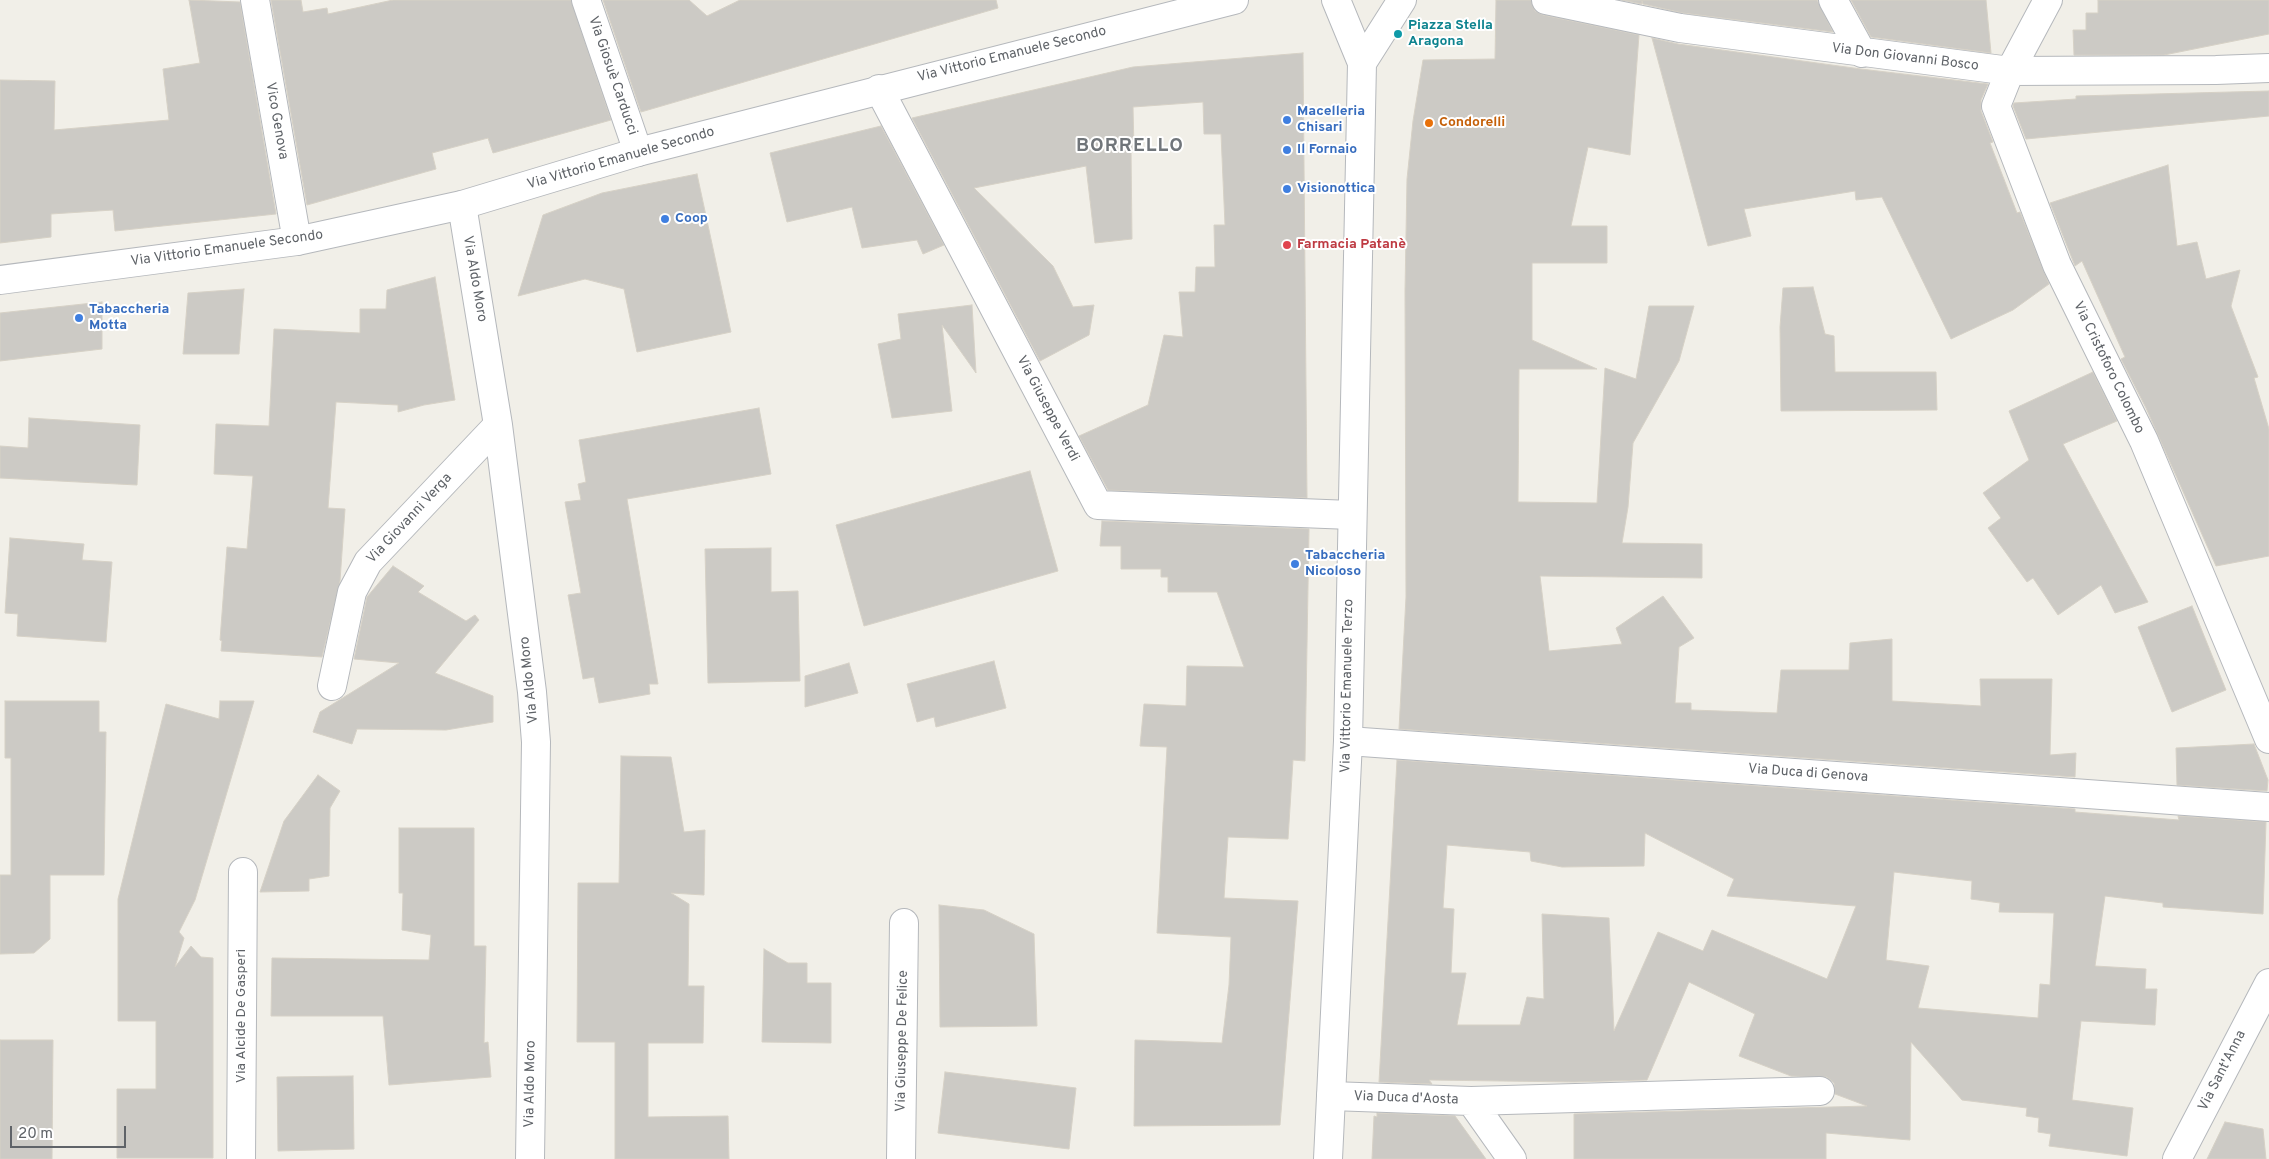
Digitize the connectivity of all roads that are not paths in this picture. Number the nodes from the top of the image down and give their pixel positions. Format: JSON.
{"nodes":[{"id":1,"x":255,"y":0,"type":"edge"},
{"id":2,"x":586,"y":0,"type":"edge"},
{"id":3,"x":1234,"y":0,"type":"edge"},
{"id":4,"x":1336,"y":0,"type":"edge"},
{"id":5,"x":1402,"y":0,"type":"edge"},
{"id":6,"x":1546,"y":0,"type":"edge"},
{"id":7,"x":1834,"y":0,"type":"edge"},
{"id":8,"x":2048,"y":0,"type":"edge"},
{"id":9,"x":1862,"y":53,"type":"junction"},
{"id":10,"x":1362,"y":63,"type":"junction"},
{"id":11,"x":2269,"y":68,"type":"edge"},
{"id":12,"x":2010,"y":72,"type":"junction"},
{"id":13,"x":879,"y":89,"type":"junction"},
{"id":14,"x":638,"y":152,"type":"junction"},
{"id":15,"x":462,"y":205,"type":"junction"},
{"id":16,"x":298,"y":241,"type":"junction"},
{"id":17,"x":0,"y":280,"type":"edge"},
{"id":18,"x":498,"y":425,"type":"junction"},
{"id":19,"x":1351,"y":514,"type":"junction"},
{"id":20,"x":332,"y":686,"type":"dead end"},
{"id":21,"x":2269,"y":739,"type":"edge"},
{"id":22,"x":1348,"y":741,"type":"junction"},
{"id":23,"x":2268,"y":807,"type":"edge"},
{"id":24,"x":243,"y":872,"type":"dead end"},
{"id":25,"x":904,"y":923,"type":"dead end"},
{"id":26,"x":2269,"y":983,"type":"edge"},
{"id":27,"x":1820,"y":1091,"type":"dead end"},
{"id":28,"x":1331,"y":1096,"type":"junction"},
{"id":29,"x":1471,"y":1101,"type":"junction"},
{"id":30,"x":241,"y":1159,"type":"edge"},
{"id":31,"x":530,"y":1159,"type":"edge"},
{"id":32,"x":901,"y":1159,"type":"edge"},
{"id":33,"x":1328,"y":1159,"type":"edge"},
{"id":34,"x":1512,"y":1159,"type":"edge"},
{"id":35,"x":2177,"y":1159,"type":"edge"}],
"edges":[{"from":1,"to":16,"type":"street","name":"Vico Genova"},
{"from":2,"to":14,"type":"street","name":"Via Giosuè Carducci"},
{"from":3,"to":13,"type":"street","name":"Via Vittorio Emanuele Secondo"},
{"from":4,"to":10,"type":"street"},
{"from":5,"to":10,"type":"street"},
{"from":6,"to":9,"type":"street","name":"Via Don Giovanni Bosco"},
{"from":7,"to":9,"type":"street"},
{"from":8,"to":12,"type":"street","name":"Via Cristoforo Colombo"},
{"from":9,"to":12,"type":"street","name":"Via Don Giovanni Bosco"},
{"from":10,"to":19,"type":"street","name":"Via Vittorio Emanuele Terzo"},
{"from":11,"to":12,"type":"street","name":"Via Don Giovanni Bosco"},
{"from":12,"to":21,"type":"street","name":"Via Cristoforo Colombo"},
{"from":13,"to":14,"type":"street","name":"Via Vittorio Emanuele Secondo"},
{"from":13,"to":19,"type":"street","name":"Via Giuseppe Verdi"},
{"from":14,"to":15,"type":"street","name":"Via Vittorio Emanuele Secondo"},
{"from":15,"to":16,"type":"street","name":"Via Vittorio Emanuele Secondo"},
{"from":15,"to":18,"type":"street","name":"Via Aldo Moro"},
{"from":16,"to":17,"type":"street","name":"Via Vittorio Emanuele Secondo"},
{"from":18,"to":20,"type":"street","name":"Via Giovanni Verga"},
{"from":18,"to":31,"type":"street","name":"Via Aldo Moro"},
{"from":19,"to":22,"type":"street","name":"Via Vittorio Emanuele Terzo"},
{"from":22,"to":23,"type":"street","name":"Via Duca di Genova"},
{"from":22,"to":28,"type":"street","name":"Via Vittorio Emanuele Terzo"},
{"from":24,"to":30,"type":"street","name":"Via Alcide De Gasperi"},
{"from":25,"to":32,"type":"street","name":"Via Giuseppe De Felice"},
{"from":26,"to":35,"type":"street","name":"Via Sant'Anna"},
{"from":27,"to":29,"type":"street"},
{"from":28,"to":29,"type":"street","name":"Via Duca d'Aosta"},
{"from":28,"to":33,"type":"street","name":"Via Vittorio Emanuele Terzo"},
{"from":29,"to":34,"type":"street","name":"Via Duca d'Aosta"}]}
